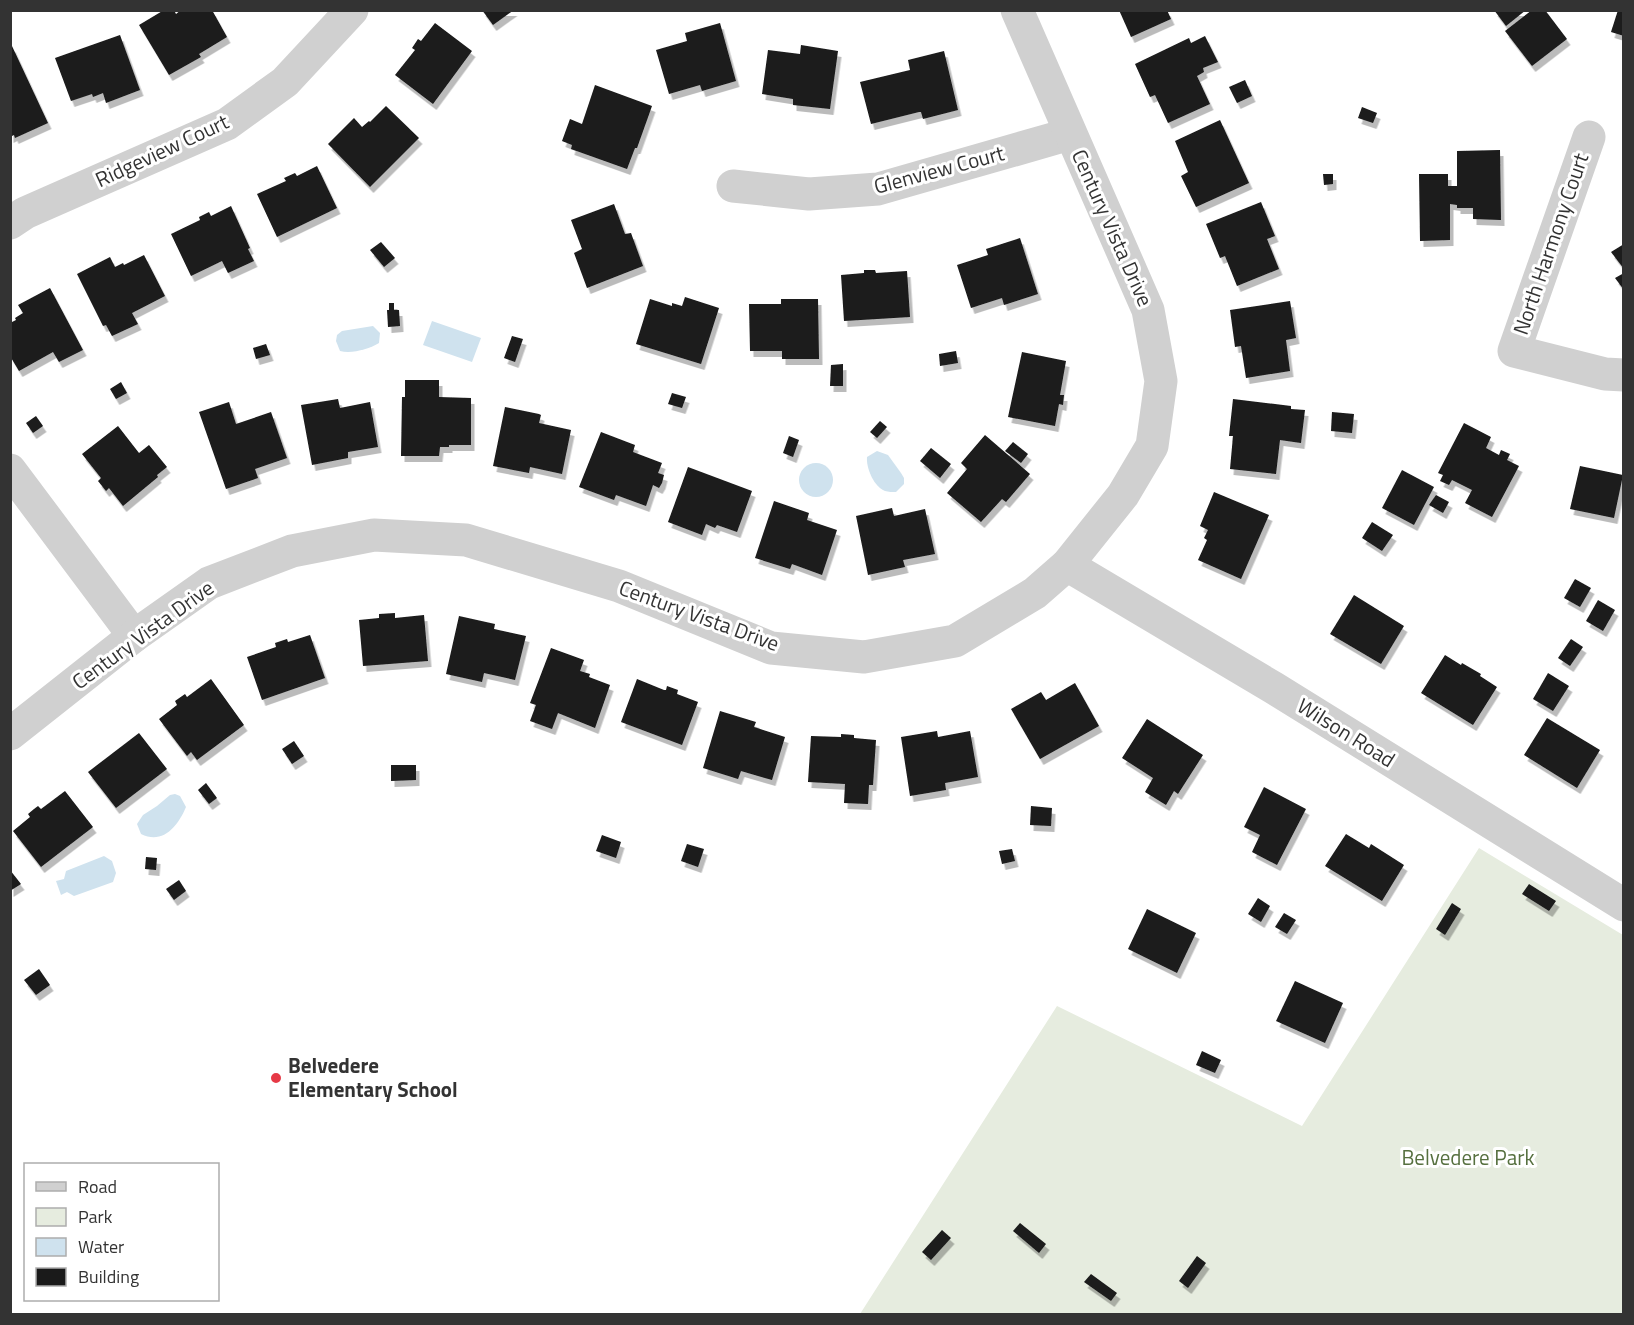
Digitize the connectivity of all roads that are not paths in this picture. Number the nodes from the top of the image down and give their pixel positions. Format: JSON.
{"nodes":[{"id":1,"x":352,"y":10,"type":"edge"},
{"id":2,"x":1017,"y":10,"type":"edge"},
{"id":3,"x":1070,"y":134,"type":"junction"},
{"id":4,"x":1589,"y":137,"type":"dead end"},
{"id":5,"x":734,"y":186,"type":"dead end"},
{"id":6,"x":10,"y":223,"type":"edge"},
{"id":7,"x":1623,"y":375,"type":"edge"},
{"id":8,"x":10,"y":470,"type":"edge"},
{"id":9,"x":1067,"y":565,"type":"junction"},
{"id":10,"x":134,"y":636,"type":"junction"},
{"id":11,"x":10,"y":734,"type":"edge"},
{"id":12,"x":1623,"y":904,"type":"edge"}],
"edges":[{"from":1,"to":6,"type":"street","name":"Ridgeview Court"},
{"from":2,"to":3,"type":"street","name":"Century Vista Drive"},
{"from":3,"to":5,"type":"street","name":"Glenview Court"},
{"from":3,"to":9,"type":"street","name":"Century Vista Drive"},
{"from":4,"to":7,"type":"street","name":"North Harmony Court"},
{"from":8,"to":10,"type":"street"},
{"from":9,"to":10,"type":"street","name":"Century Vista Drive"},
{"from":9,"to":12,"type":"street","name":"Wilson Road"},
{"from":10,"to":11,"type":"street","name":"Century Vista Drive"}]}
